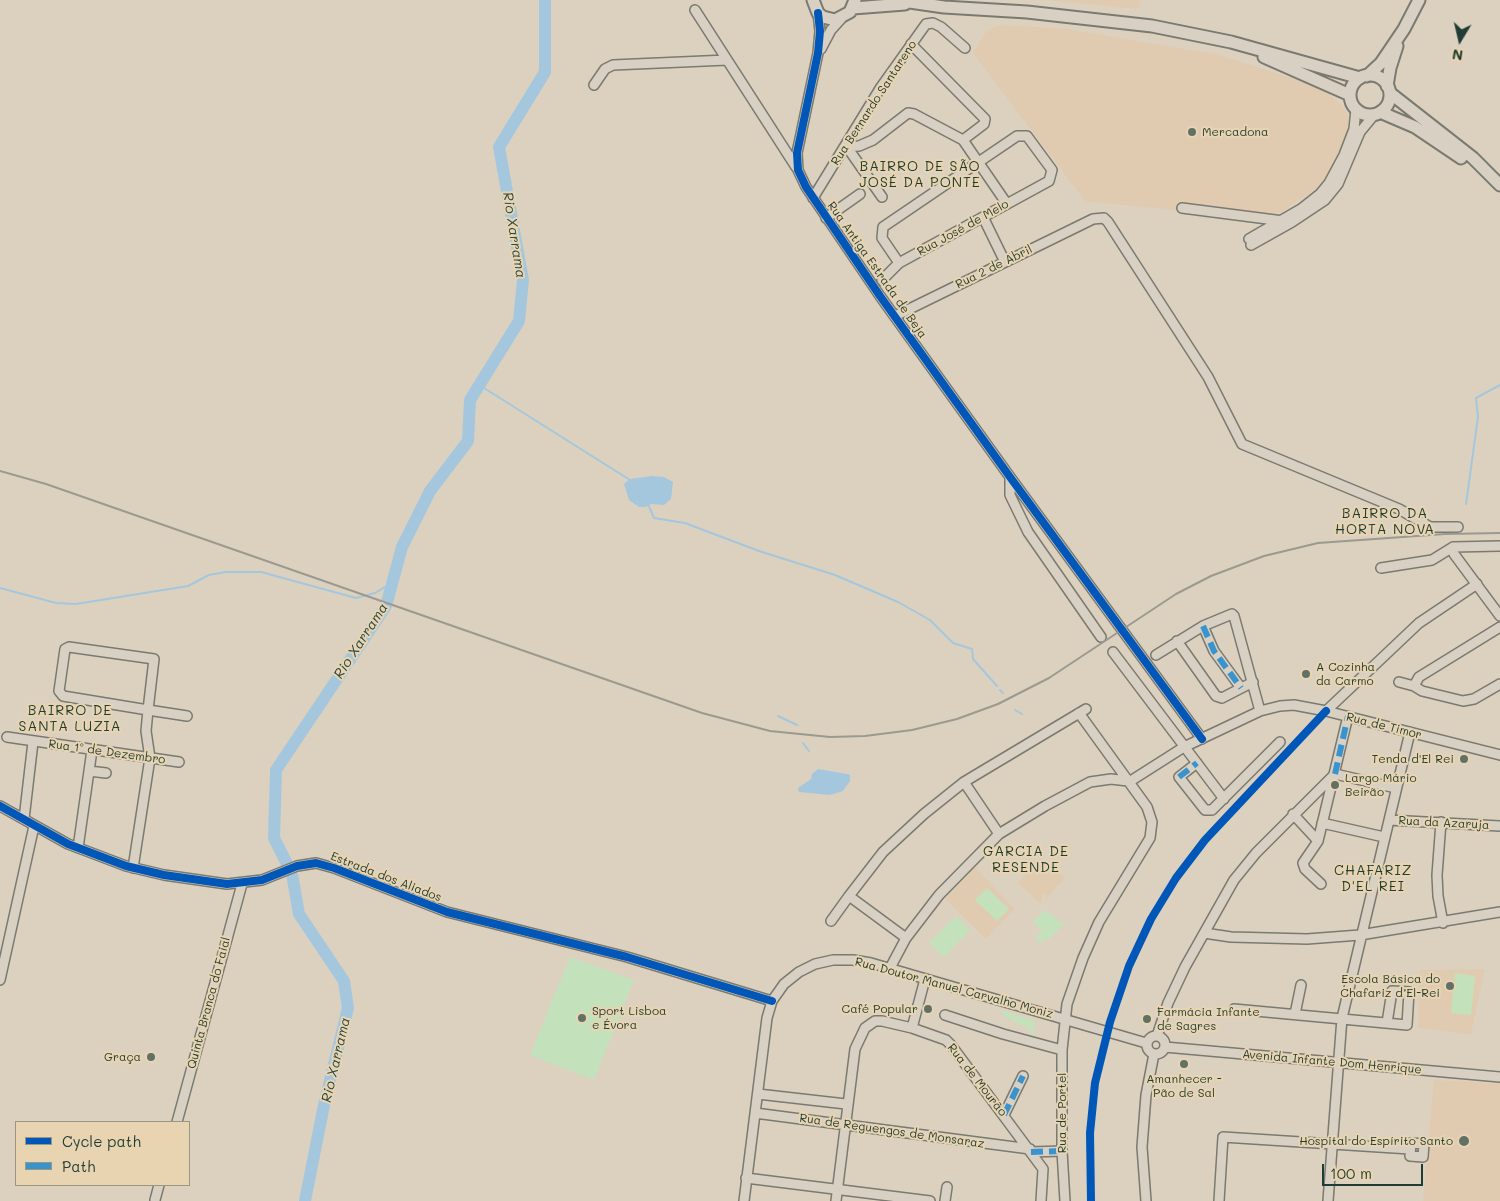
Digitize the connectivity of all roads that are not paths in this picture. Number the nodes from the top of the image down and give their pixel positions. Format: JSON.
{"nodes":[{"id":1,"x":802,"y":0,"type":"edge"},
{"id":2,"x":896,"y":0,"type":"edge"},
{"id":3,"x":1419,"y":0,"type":"edge"},
{"id":4,"x":854,"y":4,"type":"edge"},
{"id":5,"x":914,"y":4,"type":"junction"},
{"id":6,"x":815,"y":6,"type":"edge"},
{"id":7,"x":695,"y":10,"type":"dead end"},
{"id":8,"x":841,"y":19,"type":"junction"},
{"id":9,"x":1404,"y":28,"type":"junction"},
{"id":10,"x":1231,"y":42,"type":"junction"},
{"id":11,"x":911,"y":44,"type":"junction"},
{"id":12,"x":965,"y":48,"type":"dead end"},
{"id":13,"x":818,"y":53,"type":"junction"},
{"id":14,"x":727,"y":60,"type":"junction"},
{"id":15,"x":1364,"y":77,"type":"junction"},
{"id":16,"x":594,"y":85,"type":"dead end"},
{"id":17,"x":1388,"y":89,"type":"junction"},
{"id":18,"x":1350,"y":95,"type":"junction"},
{"id":19,"x":1356,"y":109,"type":"junction"},
{"id":20,"x":1377,"y":114,"type":"junction"},
{"id":21,"x":962,"y":140,"type":"junction"},
{"id":22,"x":847,"y":146,"type":"junction"},
{"id":23,"x":979,"y":162,"type":"junction"},
{"id":24,"x":798,"y":170,"type":"junction"},
{"id":25,"x":1498,"y":183,"type":"edge"},
{"id":26,"x":860,"y":194,"type":"dead end"},
{"id":27,"x":882,"y":197,"type":"dead end"},
{"id":28,"x":813,"y":198,"type":"junction"},
{"id":29,"x":1007,"y":204,"type":"junction"},
{"id":30,"x":1182,"y":208,"type":"dead end"},
{"id":31,"x":983,"y":217,"type":"junction"},
{"id":32,"x":826,"y":218,"type":"junction"},
{"id":33,"x":1282,"y":220,"type":"junction"},
{"id":34,"x":1292,"y":222,"type":"junction"},
{"id":35,"x":1005,"y":262,"type":"junction"},
{"id":36,"x":899,"y":263,"type":"junction"},
{"id":37,"x":866,"y":276,"type":"junction"},
{"id":38,"x":882,"y":280,"type":"junction"},
{"id":39,"x":880,"y":296,"type":"junction"},
{"id":40,"x":895,"y":316,"type":"junction"},
{"id":41,"x":1010,"y":477,"type":"junction"},
{"id":42,"x":1458,"y":527,"type":"dead end"},
{"id":43,"x":1500,"y":546,"type":"edge"},
{"id":44,"x":1453,"y":547,"type":"junction"},
{"id":45,"x":1381,"y":568,"type":"dead end"},
{"id":46,"x":1477,"y":584,"type":"junction"},
{"id":47,"x":1500,"y":616,"type":"edge"},
{"id":48,"x":1203,"y":626,"type":"junction"},
{"id":49,"x":1500,"y":627,"type":"edge"},
{"id":50,"x":1101,"y":637,"type":"dead end"},
{"id":51,"x":1177,"y":641,"type":"junction"},
{"id":52,"x":1113,"y":652,"type":"dead end"},
{"id":53,"x":1156,"y":655,"type":"dead end"},
{"id":54,"x":1253,"y":682,"type":"junction"},
{"id":55,"x":1399,"y":682,"type":"dead end"},
{"id":56,"x":1500,"y":684,"type":"edge"},
{"id":57,"x":1414,"y":686,"type":"junction"},
{"id":58,"x":1242,"y":688,"type":"junction"},
{"id":59,"x":148,"y":710,"type":"junction"},
{"id":60,"x":1260,"y":711,"type":"junction"},
{"id":61,"x":1326,"y":711,"type":"junction"},
{"id":62,"x":188,"y":716,"type":"dead end"},
{"id":63,"x":1348,"y":716,"type":"junction"},
{"id":64,"x":1410,"y":732,"type":"junction"},
{"id":65,"x":7,"y":737,"type":"dead end"},
{"id":66,"x":1202,"y":739,"type":"junction"},
{"id":67,"x":33,"y":742,"type":"junction"},
{"id":68,"x":1280,"y":742,"type":"dead end"},
{"id":69,"x":1184,"y":746,"type":"junction"},
{"id":70,"x":92,"y":750,"type":"junction"},
{"id":71,"x":1500,"y":755,"type":"edge"},
{"id":72,"x":150,"y":758,"type":"junction"},
{"id":73,"x":178,"y":762,"type":"dead end"},
{"id":74,"x":1197,"y":763,"type":"junction"},
{"id":75,"x":89,"y":771,"type":"junction"},
{"id":76,"x":106,"y":773,"type":"dead end"},
{"id":77,"x":1335,"y":774,"type":"junction"},
{"id":78,"x":964,"y":782,"type":"junction"},
{"id":79,"x":1128,"y":782,"type":"junction"},
{"id":80,"x":1396,"y":788,"type":"junction"},
{"id":81,"x":1224,"y":799,"type":"junction"},
{"id":82,"x":0,"y":806,"type":"edge"},
{"id":83,"x":1293,"y":814,"type":"junction"},
{"id":84,"x":24,"y":819,"type":"junction"},
{"id":85,"x":1389,"y":820,"type":"junction"},
{"id":86,"x":1441,"y":822,"type":"junction"},
{"id":87,"x":1322,"y":823,"type":"junction"},
{"id":88,"x":34,"y":826,"type":"junction"},
{"id":89,"x":1500,"y":826,"type":"edge"},
{"id":90,"x":999,"y":834,"type":"junction"},
{"id":91,"x":1384,"y":837,"type":"junction"},
{"id":92,"x":1318,"y":841,"type":"junction"},
{"id":93,"x":78,"y":848,"type":"junction"},
{"id":94,"x":133,"y":868,"type":"junction"},
{"id":95,"x":242,"y":884,"type":"junction"},
{"id":96,"x":1321,"y":884,"type":"dead end"},
{"id":97,"x":849,"y":896,"type":"junction"},
{"id":98,"x":1500,"y":912,"type":"edge"},
{"id":99,"x":832,"y":921,"type":"dead end"},
{"id":100,"x":1443,"y":922,"type":"junction"},
{"id":101,"x":1204,"y":933,"type":"junction"},
{"id":102,"x":1360,"y":935,"type":"junction"},
{"id":103,"x":906,"y":938,"type":"junction"},
{"id":104,"x":890,"y":968,"type":"junction"},
{"id":105,"x":925,"y":978,"type":"junction"},
{"id":106,"x":0,"y":980,"type":"edge"},
{"id":107,"x":1302,"y":985,"type":"dead end"},
{"id":108,"x":772,"y":1001,"type":"junction"},
{"id":109,"x":1234,"y":1009,"type":"dead end"},
{"id":110,"x":1295,"y":1014,"type":"junction"},
{"id":111,"x":945,"y":1015,"type":"dead end"},
{"id":112,"x":1064,"y":1018,"type":"junction"},
{"id":113,"x":1342,"y":1018,"type":"junction"},
{"id":114,"x":1387,"y":1023,"type":"dead end"},
{"id":115,"x":912,"y":1028,"type":"junction"},
{"id":116,"x":1157,"y":1036,"type":"junction"},
{"id":117,"x":1146,"y":1043,"type":"junction"},
{"id":118,"x":1165,"y":1047,"type":"junction"},
{"id":119,"x":1062,"y":1050,"type":"junction"},
{"id":120,"x":1154,"y":1054,"type":"junction"},
{"id":121,"x":1337,"y":1063,"type":"junction"},
{"id":122,"x":1023,"y":1076,"type":"dead end"},
{"id":123,"x":1500,"y":1077,"type":"edge"},
{"id":124,"x":758,"y":1094,"type":"junction"},
{"id":125,"x":846,"y":1104,"type":"junction"},
{"id":126,"x":755,"y":1113,"type":"junction"},
{"id":127,"x":1004,"y":1115,"type":"junction"},
{"id":128,"x":177,"y":1121,"type":"edge"},
{"id":129,"x":844,"y":1124,"type":"junction"},
{"id":130,"x":1331,"y":1144,"type":"junction"},
{"id":131,"x":1410,"y":1149,"type":"dead end"},
{"id":132,"x":1030,"y":1150,"type":"junction"},
{"id":133,"x":1062,"y":1151,"type":"junction"},
{"id":134,"x":746,"y":1178,"type":"junction"},
{"id":135,"x":159,"y":1186,"type":"edge"},
{"id":136,"x":948,"y":1187,"type":"dead end"},
{"id":137,"x":836,"y":1190,"type":"junction"},
{"id":138,"x":155,"y":1200,"type":"dead end"},
{"id":139,"x":744,"y":1201,"type":"edge"},
{"id":140,"x":836,"y":1201,"type":"edge"},
{"id":141,"x":930,"y":1201,"type":"edge"},
{"id":142,"x":945,"y":1201,"type":"edge"},
{"id":143,"x":1041,"y":1201,"type":"edge"},
{"id":144,"x":1065,"y":1201,"type":"edge"},
{"id":145,"x":1146,"y":1201,"type":"edge"},
{"id":146,"x":1219,"y":1201,"type":"edge"},
{"id":147,"x":1328,"y":1201,"type":"edge"}],
"edges":[{"from":1,"to":6,"type":"main road"},
{"from":2,"to":5,"type":"main road"},
{"from":3,"to":9,"type":"main road"},
{"from":4,"to":5,"type":"main road"},
{"from":4,"to":8,"type":"main road"},
{"from":5,"to":10,"type":"main road"},
{"from":6,"to":8,"type":"main road"},
{"from":6,"to":13,"type":"street"},
{"from":7,"to":14,"type":"street"},
{"from":8,"to":13,"type":"street"},
{"from":9,"to":15,"type":"main road"},
{"from":9,"to":17,"type":"main road"},
{"from":10,"to":15,"type":"main road"},
{"from":10,"to":18,"type":"main road"},
{"from":11,"to":12,"type":"street","name":"Rua Bernardo Santareno"},
{"from":11,"to":21,"type":"street"},
{"from":11,"to":22,"type":"street","name":"Rua Bernardo Santareno"},
{"from":13,"to":24,"type":"street","name":"Rua Antiga Estrada de Beja"},
{"from":14,"to":16,"type":"street"},
{"from":14,"to":24,"type":"street"},
{"from":15,"to":17,"type":"main road"},
{"from":15,"to":18,"type":"main road"},
{"from":17,"to":20,"type":"main road"},
{"from":17,"to":25,"type":"main road"},
{"from":18,"to":19,"type":"main road"},
{"from":19,"to":20,"type":"main road"},
{"from":19,"to":33,"type":"street"},
{"from":20,"to":25,"type":"main road"},
{"from":20,"to":34,"type":"street"},
{"from":21,"to":22,"type":"street"},
{"from":21,"to":23,"type":"street"},
{"from":22,"to":27,"type":"street"},
{"from":22,"to":28,"type":"street","name":"Rua Bernardo Santareno"},
{"from":23,"to":29,"type":"street"},
{"from":23,"to":29,"type":"street","name":"Rua José de Melo"},
{"from":23,"to":36,"type":"street"},
{"from":24,"to":28,"type":"street","name":"Rua Antiga Estrada de Beja"},
{"from":26,"to":32,"type":"street"},
{"from":28,"to":32,"type":"street","name":"Rua Antiga Estrada de Beja"},
{"from":29,"to":31,"type":"street","name":"Rua José de Melo"},
{"from":30,"to":33,"type":"street"},
{"from":31,"to":35,"type":"street"},
{"from":31,"to":36,"type":"street","name":"Rua José de Melo"},
{"from":32,"to":37,"type":"street","name":"Rua Antiga Estrada de Beja"},
{"from":33,"to":34,"type":"street"},
{"from":33,"to":34,"type":"street"},
{"from":35,"to":40,"type":"street","name":"Rua 2 de Abril"},
{"from":35,"to":42,"type":"street","name":"Rua 2 de Abril"},
{"from":36,"to":38,"type":"street","name":"Rua José de Melo"},
{"from":37,"to":38,"type":"street"},
{"from":37,"to":39,"type":"street","name":"Rua Antiga Estrada de Beja"},
{"from":38,"to":39,"type":"street"},
{"from":39,"to":40,"type":"street","name":"Rua Antiga Estrada de Beja"},
{"from":40,"to":41,"type":"street","name":"Rua Antiga Estrada de Beja"},
{"from":41,"to":50,"type":"street","name":"Rua Antiga Estrada de Beja"},
{"from":41,"to":66,"type":"street"},
{"from":43,"to":44,"type":"street"},
{"from":44,"to":45,"type":"street"},
{"from":44,"to":46,"type":"street"},
{"from":46,"to":47,"type":"street"},
{"from":46,"to":61,"type":"street"},
{"from":48,"to":51,"type":"street"},
{"from":48,"to":54,"type":"street"},
{"from":48,"to":58,"type":"street"},
{"from":49,"to":57,"type":"street"},
{"from":51,"to":53,"type":"street"},
{"from":51,"to":58,"type":"street"},
{"from":52,"to":69,"type":"street"},
{"from":54,"to":58,"type":"street"},
{"from":54,"to":60,"type":"street"},
{"from":55,"to":57,"type":"street"},
{"from":56,"to":57,"type":"street"},
{"from":59,"to":59,"type":"street"},
{"from":59,"to":62,"type":"street"},
{"from":59,"to":72,"type":"street"},
{"from":60,"to":61,"type":"street","name":"Rua de Timor"},
{"from":60,"to":66,"type":"street","name":"Rua de Timor"},
{"from":61,"to":63,"type":"street","name":"Rua de Timor"},
{"from":63,"to":64,"type":"street","name":"Rua de Timor"},
{"from":63,"to":77,"type":"street"},
{"from":64,"to":71,"type":"street","name":"Rua de Timor"},
{"from":64,"to":80,"type":"street"},
{"from":65,"to":67,"type":"street","name":"Rua 1º de Dezembro"},
{"from":66,"to":69,"type":"street","name":"Rua de Timor"},
{"from":67,"to":70,"type":"street","name":"Rua 1º de Dezembro"},
{"from":67,"to":84,"type":"street"},
{"from":68,"to":81,"type":"street"},
{"from":69,"to":74,"type":"street"},
{"from":69,"to":79,"type":"street","name":"Rua de Timor"},
{"from":70,"to":72,"type":"street","name":"Rua 1º de Dezembro"},
{"from":70,"to":75,"type":"street"},
{"from":72,"to":73,"type":"street","name":"Rua 1º de Dezembro"},
{"from":72,"to":94,"type":"street"},
{"from":74,"to":81,"type":"street"},
{"from":74,"to":81,"type":"street"},
{"from":75,"to":76,"type":"street"},
{"from":75,"to":93,"type":"street"},
{"from":77,"to":80,"type":"street"},
{"from":77,"to":83,"type":"street"},
{"from":77,"to":87,"type":"street"},
{"from":78,"to":79,"type":"street","name":"Rua de Portel"},
{"from":78,"to":90,"type":"street"},
{"from":78,"to":97,"type":"street"},
{"from":79,"to":90,"type":"street"},
{"from":79,"to":112,"type":"street","name":"Rua de Portel"},
{"from":80,"to":85,"type":"street"},
{"from":82,"to":84,"type":"street","name":"Estrada dos Aliados"},
{"from":83,"to":92,"type":"street"},
{"from":83,"to":101,"type":"street"},
{"from":84,"to":88,"type":"street","name":"Estrada dos Aliados"},
{"from":85,"to":86,"type":"street","name":"Rua da Azaruja"},
{"from":85,"to":91,"type":"street"},
{"from":86,"to":89,"type":"street","name":"Rua da Azaruja"},
{"from":86,"to":100,"type":"street"},
{"from":87,"to":91,"type":"street"},
{"from":87,"to":92,"type":"street"},
{"from":88,"to":93,"type":"street","name":"Estrada dos Aliados"},
{"from":88,"to":106,"type":"street"},
{"from":90,"to":103,"type":"street"},
{"from":91,"to":102,"type":"street"},
{"from":92,"to":96,"type":"street"},
{"from":93,"to":94,"type":"street","name":"Estrada dos Aliados"},
{"from":94,"to":95,"type":"street","name":"Estrada dos Aliados"},
{"from":95,"to":108,"type":"street","name":"Estrada dos Aliados"},
{"from":95,"to":128,"type":"street","name":"Quinta Branca do Faial"},
{"from":97,"to":99,"type":"street"},
{"from":97,"to":103,"type":"street"},
{"from":98,"to":100,"type":"street"},
{"from":100,"to":102,"type":"street"},
{"from":101,"to":102,"type":"street"},
{"from":101,"to":116,"type":"street"},
{"from":102,"to":113,"type":"street"},
{"from":103,"to":104,"type":"street"},
{"from":104,"to":105,"type":"street","name":"Rua Doutor Manuel Carvalho Moniz"},
{"from":104,"to":108,"type":"street","name":"Rua Doutor Manuel Carvalho Moniz"},
{"from":105,"to":112,"type":"street","name":"Rua Doutor Manuel Carvalho Moniz"},
{"from":105,"to":115,"type":"street"},
{"from":107,"to":110,"type":"street"},
{"from":108,"to":124,"type":"street"},
{"from":109,"to":110,"type":"street"},
{"from":110,"to":113,"type":"street"},
{"from":111,"to":119,"type":"street"},
{"from":112,"to":117,"type":"street","name":"Rua Doutor Manuel Carvalho Moniz"},
{"from":112,"to":119,"type":"street","name":"Rua de Portel"},
{"from":113,"to":114,"type":"street"},
{"from":113,"to":121,"type":"street"},
{"from":115,"to":125,"type":"street","name":"Rua de Mourão"},
{"from":115,"to":127,"type":"street","name":"Rua de Mourão"},
{"from":116,"to":117,"type":"street"},
{"from":116,"to":118,"type":"street"},
{"from":117,"to":120,"type":"street"},
{"from":118,"to":120,"type":"street"},
{"from":118,"to":121,"type":"street","name":"Avenida Infante Dom Henrique"},
{"from":119,"to":133,"type":"street","name":"Rua de Portel"},
{"from":120,"to":145,"type":"street"},
{"from":121,"to":123,"type":"street","name":"Avenida Infante Dom Henrique"},
{"from":121,"to":130,"type":"street"},
{"from":122,"to":127,"type":"street"},
{"from":124,"to":125,"type":"street","name":"Rua de Reguengos de Monsaraz"},
{"from":124,"to":126,"type":"street"},
{"from":125,"to":129,"type":"street","name":"Rua de Mourão"},
{"from":126,"to":129,"type":"street","name":"Rua de Reguengos de Monsaraz"},
{"from":126,"to":134,"type":"street"},
{"from":127,"to":132,"type":"street","name":"Rua de Mourão"},
{"from":129,"to":132,"type":"street","name":"Rua de Reguengos de Monsaraz"},
{"from":129,"to":137,"type":"street","name":"Rua de Mourão"},
{"from":130,"to":131,"type":"street"},
{"from":130,"to":146,"type":"street"},
{"from":130,"to":147,"type":"street"},
{"from":132,"to":133,"type":"street","name":"Rua de Reguengos de Monsaraz"},
{"from":132,"to":143,"type":"street","name":"Rua de Mourão"},
{"from":133,"to":144,"type":"street","name":"Rua de Portel"},
{"from":134,"to":137,"type":"street"},
{"from":134,"to":139,"type":"street"},
{"from":135,"to":138,"type":"street"},
{"from":136,"to":142,"type":"street"},
{"from":137,"to":140,"type":"street","name":"Rua de Mourão"},
{"from":137,"to":141,"type":"street"}]}
